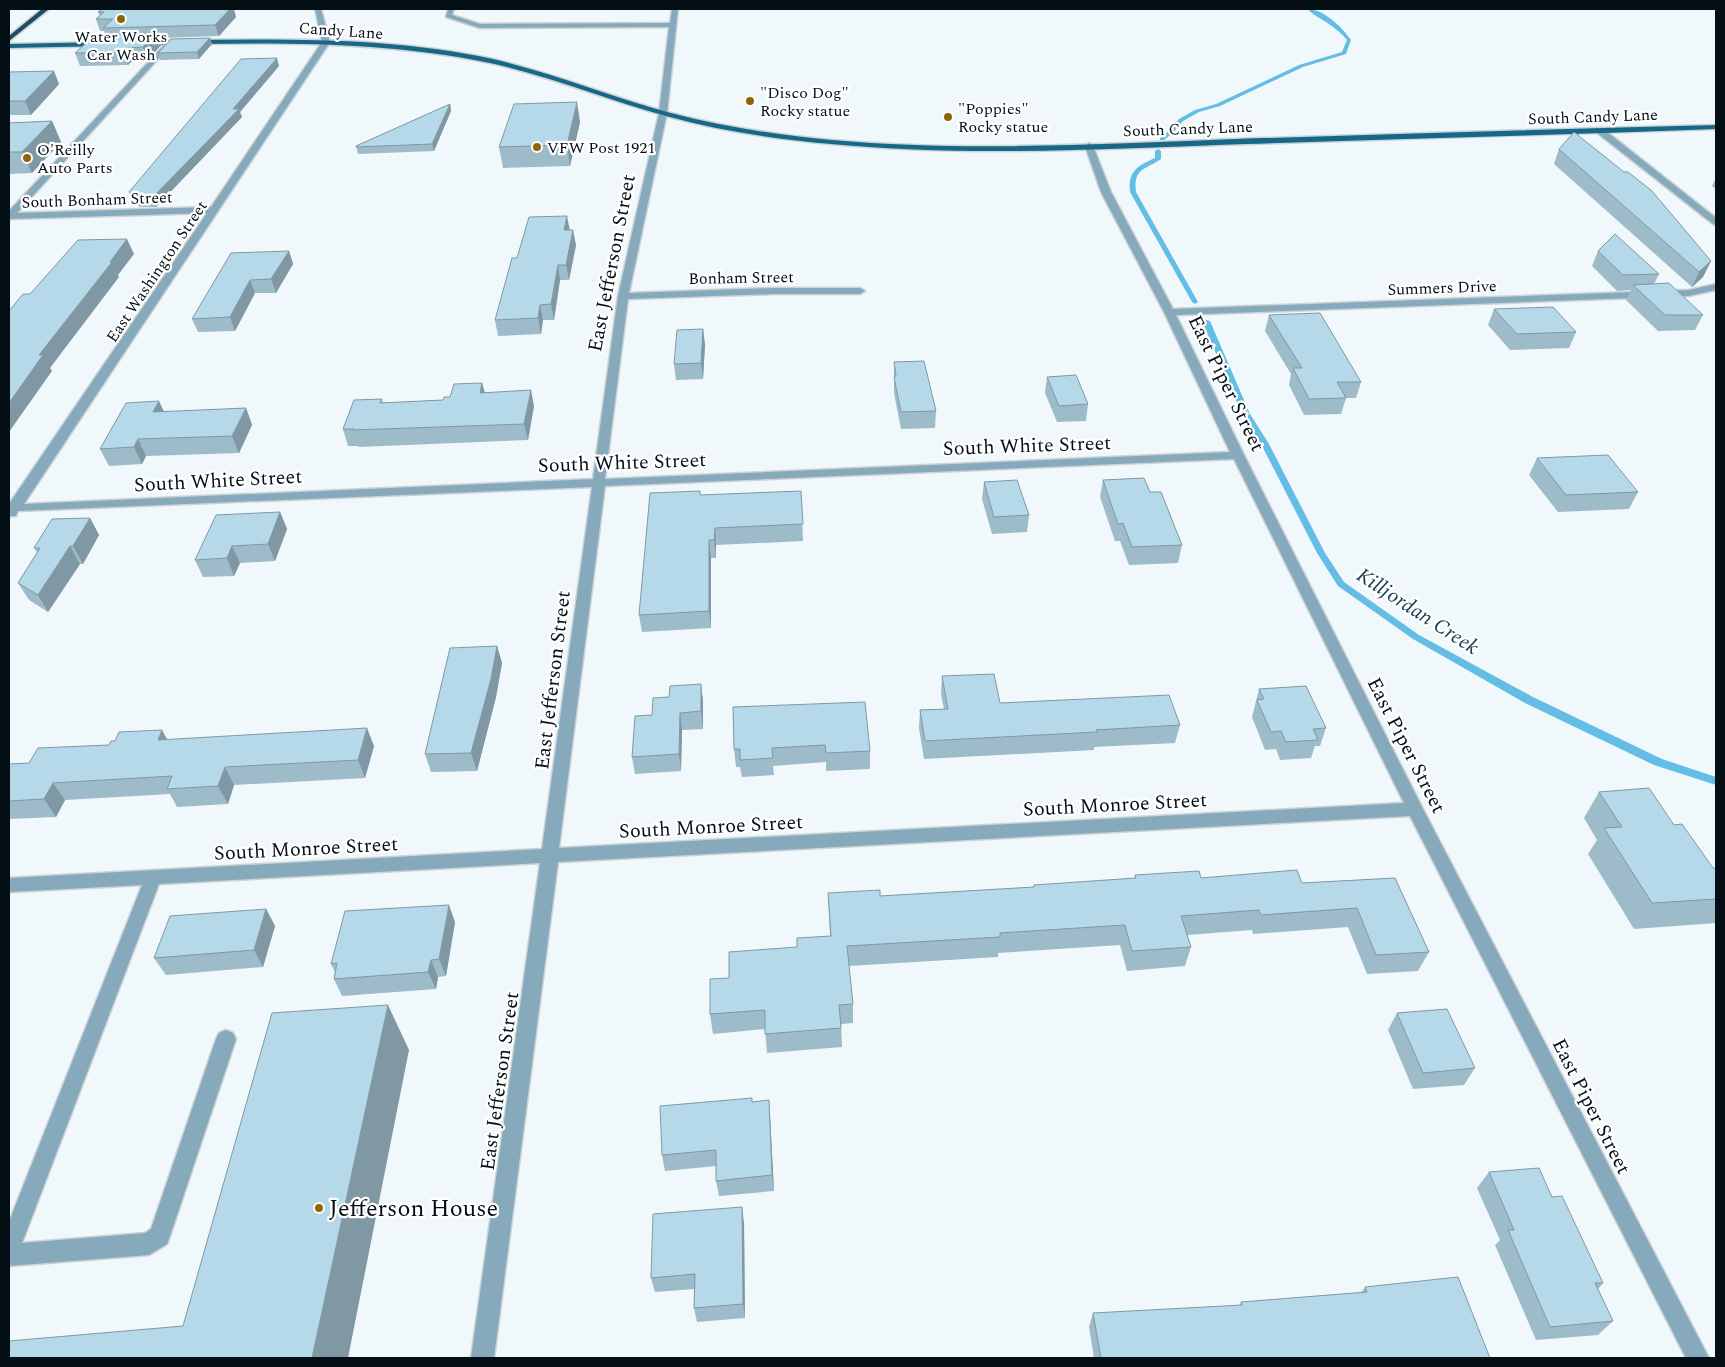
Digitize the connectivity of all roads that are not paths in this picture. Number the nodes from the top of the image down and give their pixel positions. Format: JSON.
{"nodes":[{"id":1,"x":46,"y":9,"type":"edge"},
{"id":2,"x":318,"y":9,"type":"edge"},
{"id":3,"x":451,"y":9,"type":"edge"},
{"id":4,"x":675,"y":9,"type":"edge"},
{"id":5,"x":673,"y":26,"type":"junction"},
{"id":6,"x":9,"y":39,"type":"edge"},
{"id":7,"x":169,"y":42,"type":"junction"},
{"id":8,"x":326,"y":42,"type":"junction"},
{"id":9,"x":131,"y":43,"type":"edge"},
{"id":10,"x":112,"y":44,"type":"edge"},
{"id":11,"x":9,"y":46,"type":"edge"},
{"id":12,"x":663,"y":113,"type":"junction"},
{"id":13,"x":1716,"y":127,"type":"edge"},
{"id":14,"x":1599,"y":130,"type":"junction"},
{"id":15,"x":1089,"y":146,"type":"junction"},
{"id":16,"x":215,"y":210,"type":"junction"},
{"id":17,"x":9,"y":216,"type":"edge"},
{"id":18,"x":1716,"y":222,"type":"edge"},
{"id":19,"x":1716,"y":287,"type":"edge"},
{"id":20,"x":860,"y":292,"type":"dead end"},
{"id":21,"x":622,"y":296,"type":"junction"},
{"id":22,"x":1169,"y":312,"type":"junction"},
{"id":23,"x":1238,"y":455,"type":"junction"},
{"id":24,"x":600,"y":481,"type":"junction"},
{"id":25,"x":11,"y":511,"type":"edge"},
{"id":26,"x":1415,"y":809,"type":"junction"},
{"id":27,"x":550,"y":856,"type":"junction"},
{"id":28,"x":153,"y":878,"type":"junction"},
{"id":29,"x":9,"y":885,"type":"edge"},
{"id":30,"x":226,"y":1038,"type":"dead end"},
{"id":31,"x":9,"y":1249,"type":"edge"},
{"id":32,"x":9,"y":1255,"type":"edge"},
{"id":33,"x":483,"y":1358,"type":"edge"},
{"id":34,"x":1698,"y":1358,"type":"edge"}],
"edges":[{"from":1,"to":6,"type":"highway"},
{"from":2,"to":8,"type":"street"},
{"from":3,"to":5,"type":"street"},
{"from":4,"to":5,"type":"street","name":"East Jefferson Street"},
{"from":5,"to":12,"type":"street","name":"East Jefferson Street"},
{"from":7,"to":8,"type":"main road","name":"Candy Lane"},
{"from":7,"to":9,"type":"main road","name":"Candy Lane"},
{"from":7,"to":17,"type":"street"},
{"from":8,"to":12,"type":"main road","name":"Candy Lane"},
{"from":8,"to":16,"type":"street","name":"East Washington Street"},
{"from":10,"to":11,"type":"main road"},
{"from":12,"to":15,"type":"main road","name":"South Candy Lane"},
{"from":12,"to":21,"type":"street","name":"East Jefferson Street"},
{"from":13,"to":14,"type":"main road","name":"South Candy Lane"},
{"from":14,"to":15,"type":"main road","name":"South Candy Lane"},
{"from":14,"to":18,"type":"street"},
{"from":15,"to":22,"type":"street","name":"East Piper Street"},
{"from":16,"to":17,"type":"street","name":"South Bonham Street"},
{"from":16,"to":25,"type":"street","name":"East Washington Street"},
{"from":19,"to":22,"type":"street","name":"Summers Drive"},
{"from":20,"to":21,"type":"street","name":"Bonham Street"},
{"from":21,"to":24,"type":"street","name":"East Jefferson Street"},
{"from":22,"to":23,"type":"street","name":"East Piper Street"},
{"from":23,"to":24,"type":"street","name":"South White Street"},
{"from":23,"to":26,"type":"street","name":"East Piper Street"},
{"from":24,"to":25,"type":"street","name":"South White Street"},
{"from":24,"to":27,"type":"street","name":"East Jefferson Street"},
{"from":26,"to":27,"type":"street","name":"South Monroe Street"},
{"from":26,"to":34,"type":"street","name":"East Piper Street"},
{"from":27,"to":28,"type":"street","name":"South Monroe Street"},
{"from":27,"to":33,"type":"street","name":"East Jefferson Street"},
{"from":28,"to":29,"type":"street","name":"South Monroe Street"},
{"from":28,"to":31,"type":"street"},
{"from":30,"to":32,"type":"street"}]}
